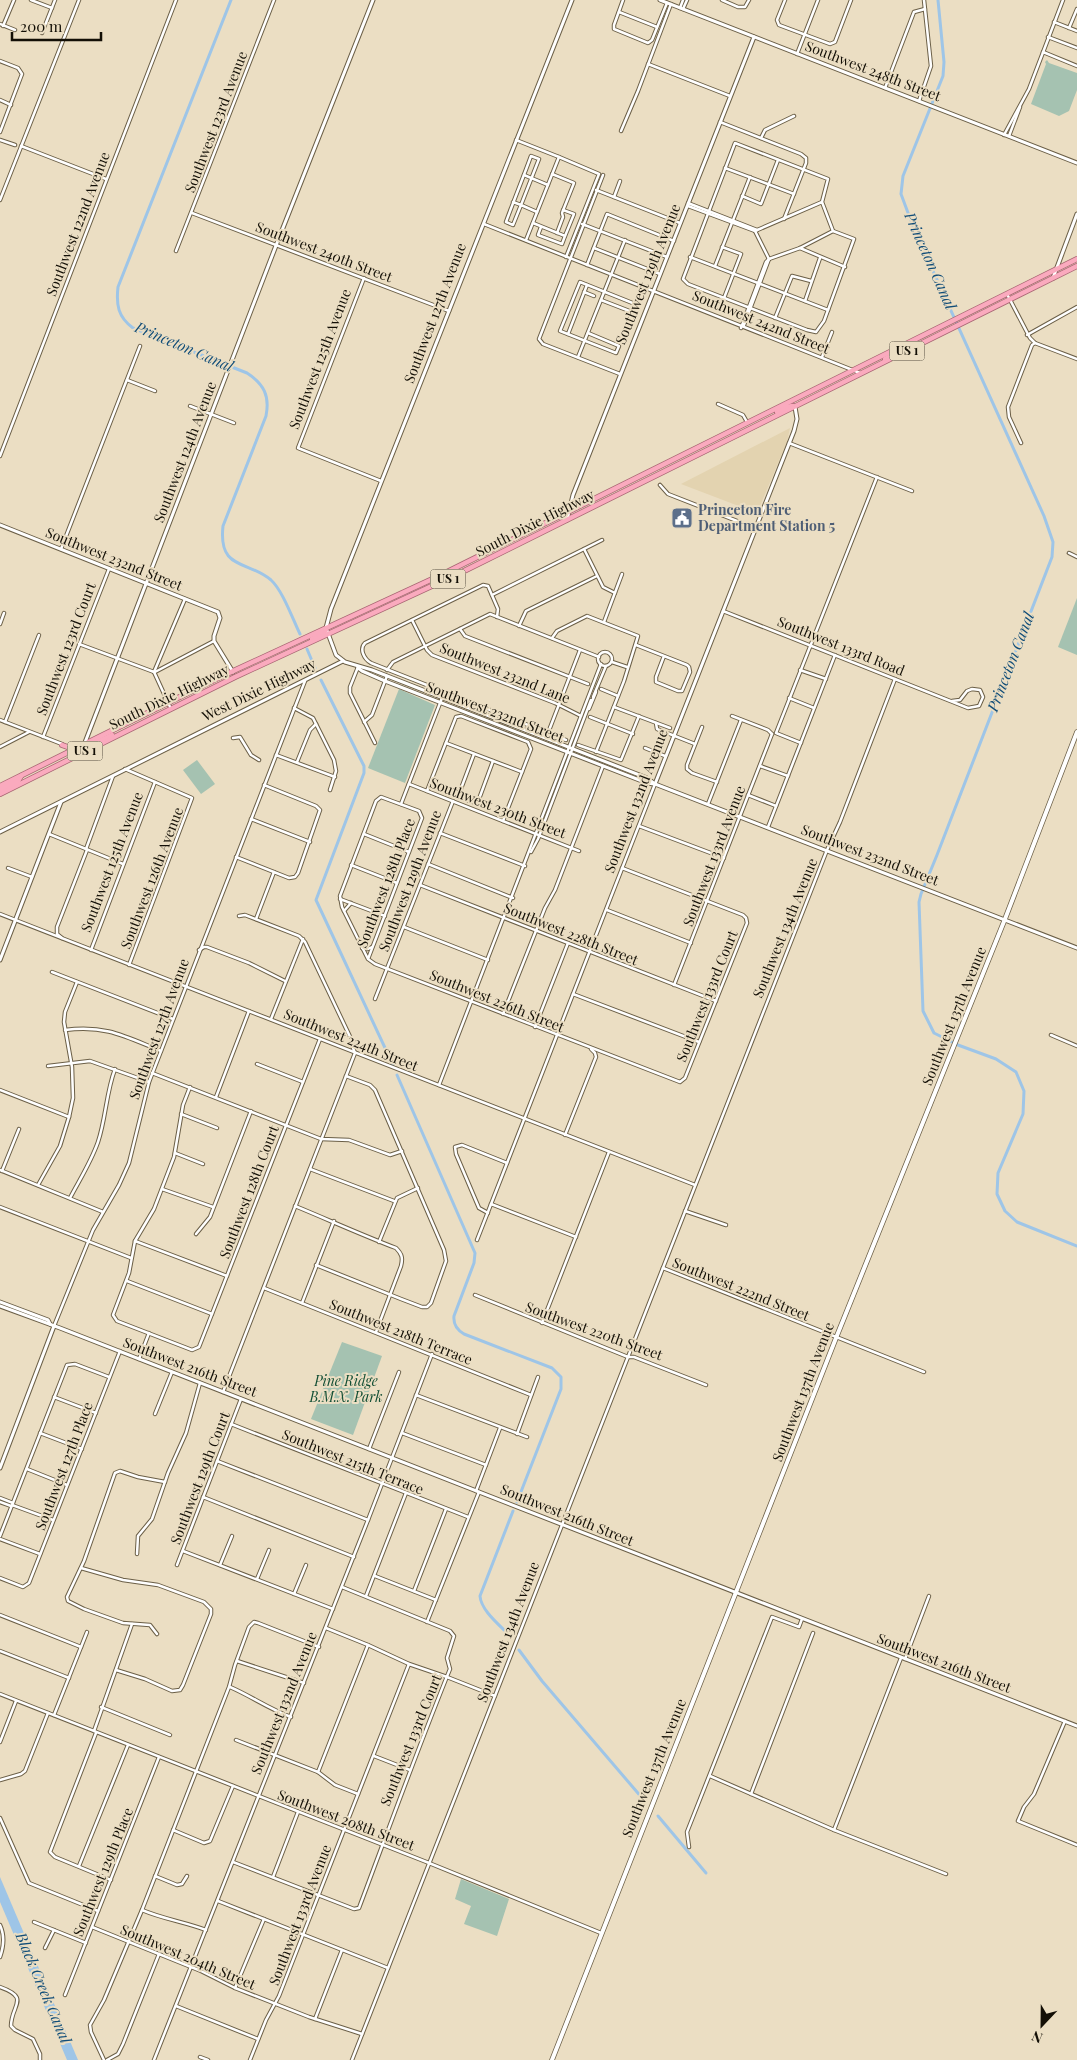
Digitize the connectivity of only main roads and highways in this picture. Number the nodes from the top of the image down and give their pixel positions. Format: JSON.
{"nodes":[{"id":1,"x":1077,"y":259,"type":"edge"},
{"id":2,"x":1077,"y":266,"type":"edge"},
{"id":3,"x":921,"y":336,"type":"junction"},
{"id":4,"x":880,"y":364,"type":"junction"},
{"id":5,"x":827,"y":383,"type":"junction"},
{"id":6,"x":795,"y":407,"type":"junction"},
{"id":7,"x":748,"y":423,"type":"junction"},
{"id":8,"x":502,"y":545,"type":"junction"},
{"id":9,"x":462,"y":572,"type":"junction"},
{"id":10,"x":403,"y":594,"type":"junction"},
{"id":11,"x":326,"y":628,"type":"junction"},
{"id":12,"x":327,"y":635,"type":"junction"},
{"id":13,"x":285,"y":655,"type":"junction"},
{"id":14,"x":124,"y":725,"type":"junction"},
{"id":15,"x":1077,"y":732,"type":"edge"},
{"id":16,"x":75,"y":750,"type":"junction"},
{"id":17,"x":89,"y":750,"type":"junction"},
{"id":18,"x":82,"y":753,"type":"junction"},
{"id":19,"x":63,"y":755,"type":"junction"},
{"id":20,"x":0,"y":790,"type":"edge"},
{"id":21,"x":552,"y":2060,"type":"edge"}],
"edges":[{"from":1,"to":3,"type":"highway","name":"South Dixie Highway","number":"US 1"},
{"from":2,"to":4,"type":"highway","name":"South Dixie Highway","number":"US 1"},
{"from":3,"to":4,"type":"highway"},
{"from":3,"to":5,"type":"highway","name":"South Dixie Highway","number":"US 1"},
{"from":4,"to":6,"type":"highway","name":"South Dixie Highway","number":"US 1"},
{"from":5,"to":6,"type":"highway"},
{"from":5,"to":7,"type":"highway","name":"South Dixie Highway","number":"US 1"},
{"from":6,"to":7,"type":"highway"},
{"from":6,"to":9,"type":"highway","name":"South Dixie Highway","number":"US 1"},
{"from":7,"to":8,"type":"highway","name":"South Dixie Highway","number":"US 1"},
{"from":8,"to":9,"type":"highway"},
{"from":8,"to":10,"type":"highway","name":"South Dixie Highway","number":"US 1"},
{"from":9,"to":12,"type":"highway","name":"South Dixie Highway","number":"US 1"},
{"from":10,"to":11,"type":"highway","name":"South Dixie Highway","number":"US 1"},
{"from":10,"to":12,"type":"highway"},
{"from":11,"to":13,"type":"highway"},
{"from":11,"to":14,"type":"highway","name":"South Dixie Highway","number":"US 1"},
{"from":12,"to":13,"type":"highway","name":"South Dixie Highway","number":"US 1"},
{"from":13,"to":17,"type":"highway","name":"South Dixie Highway","number":"US 1"},
{"from":14,"to":16,"type":"highway","name":"South Dixie Highway","number":"US 1"},
{"from":14,"to":17,"type":"highway"},
{"from":15,"to":21,"type":"main road","name":"Southwest 137th Avenue"},
{"from":16,"to":18,"type":"highway"},
{"from":16,"to":19,"type":"highway","name":"South Dixie Highway","number":"US 1"},
{"from":16,"to":19,"type":"highway"},
{"from":17,"to":18,"type":"highway","name":"South Dixie Highway","number":"US 1"},
{"from":18,"to":20,"type":"highway","name":"South Dixie Highway","number":"US 1"},
{"from":19,"to":20,"type":"highway","name":"South Dixie Highway","number":"US 1"}]}
